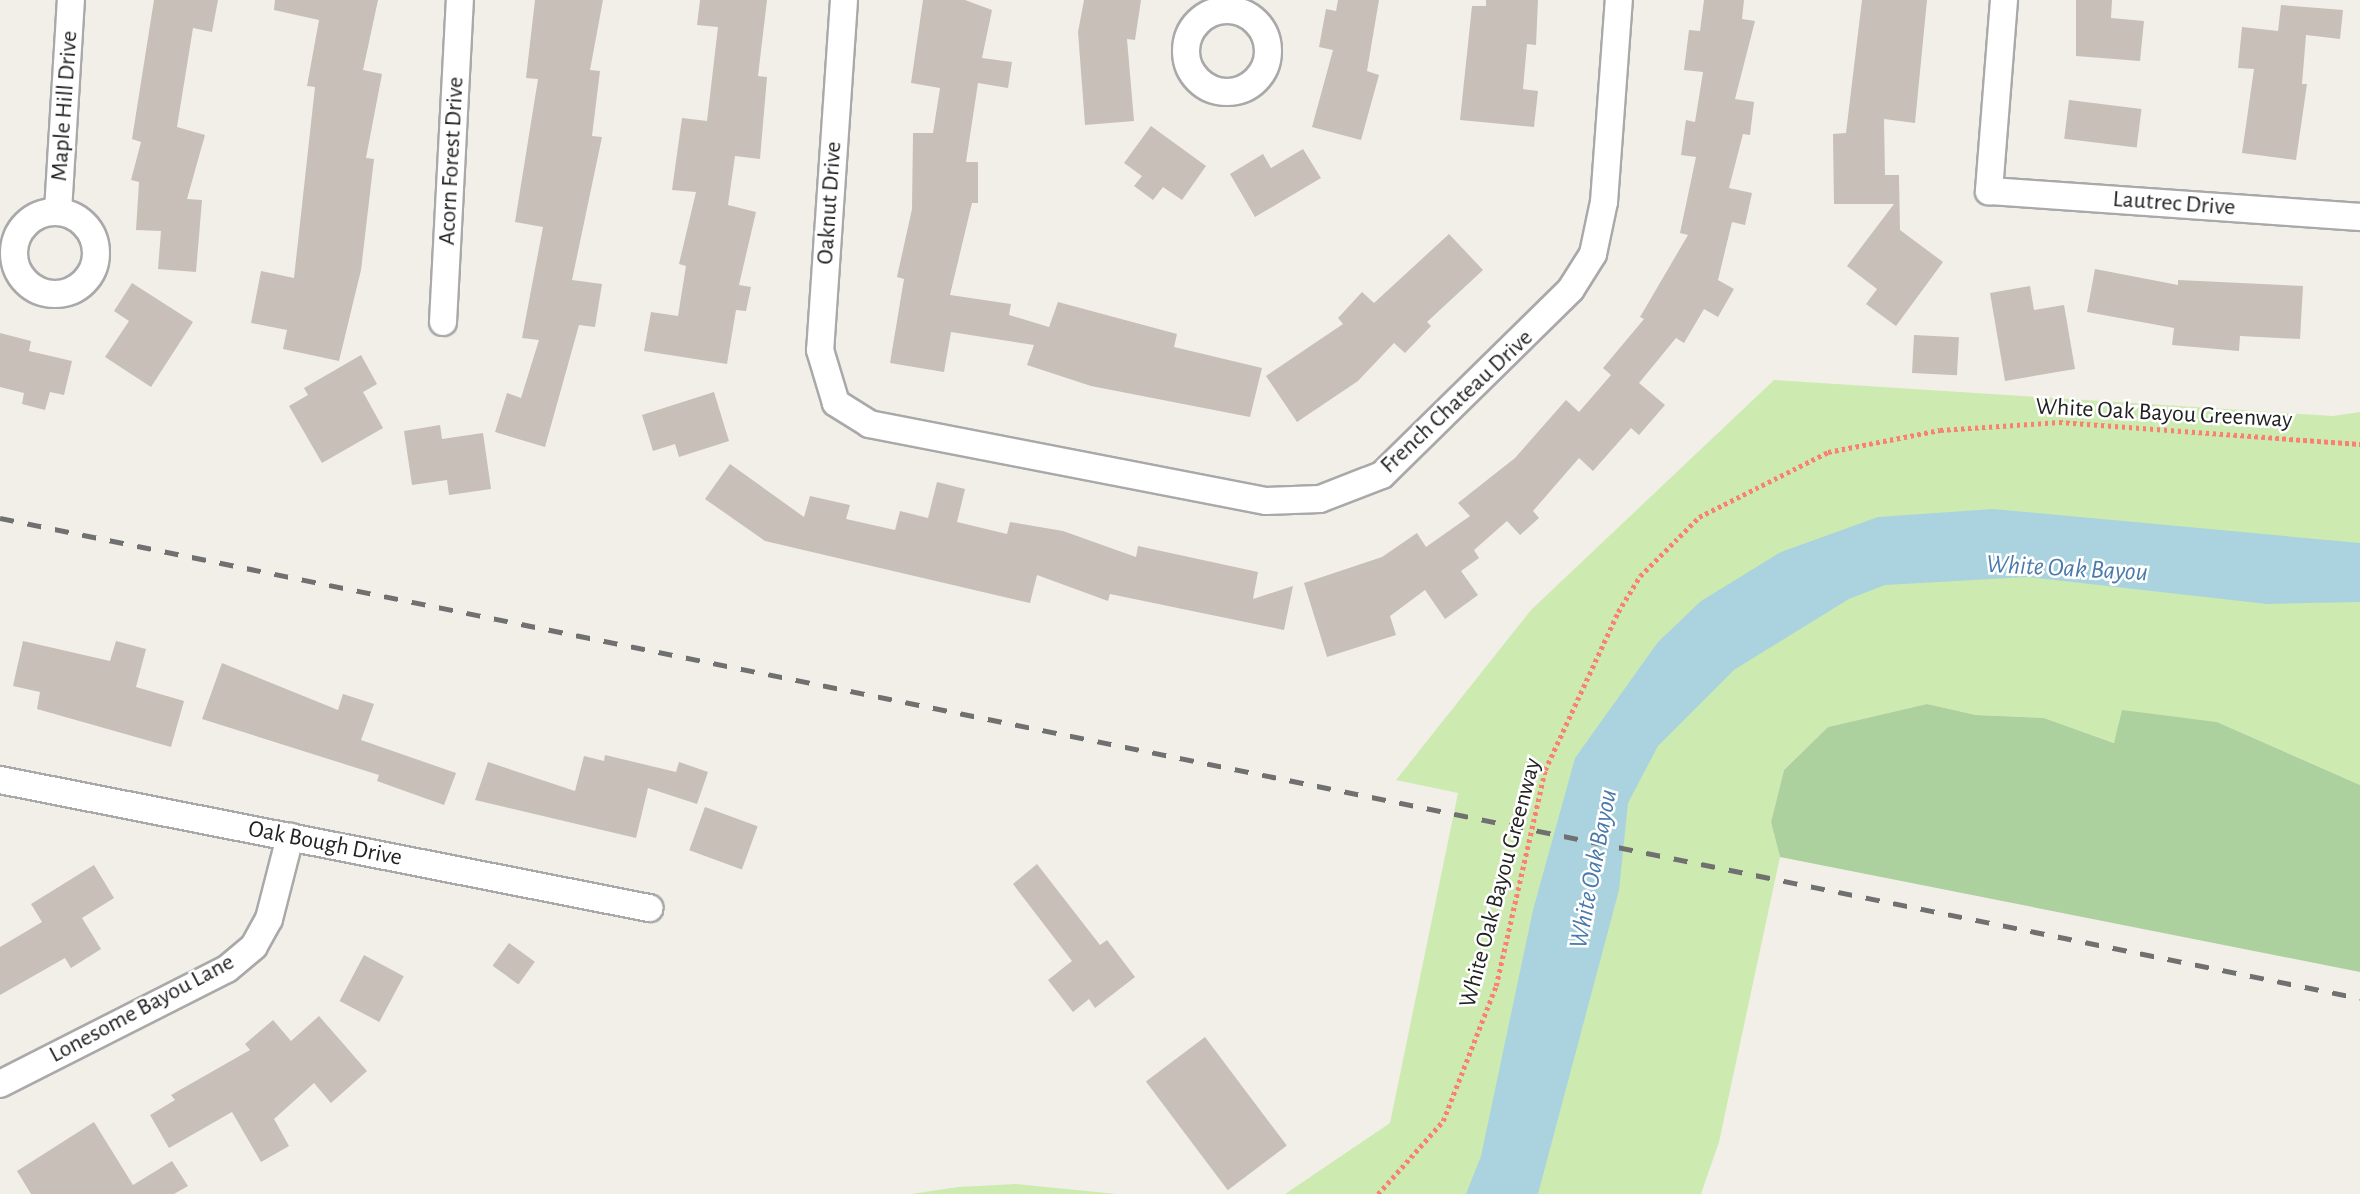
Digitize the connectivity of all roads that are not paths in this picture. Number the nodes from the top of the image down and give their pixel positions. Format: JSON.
{"nodes":[{"id":1,"x":71,"y":0,"type":"edge"},
{"id":2,"x":460,"y":0,"type":"edge"},
{"id":3,"x":844,"y":0,"type":"edge"},
{"id":4,"x":1619,"y":0,"type":"edge"},
{"id":5,"x":2004,"y":0,"type":"edge"},
{"id":6,"x":58,"y":211,"type":"dead end"},
{"id":7,"x":2360,"y":217,"type":"edge"},
{"id":8,"x":443,"y":322,"type":"dead end"},
{"id":9,"x":836,"y":403,"type":"joint"},
{"id":10,"x":0,"y":780,"type":"edge"},
{"id":11,"x":290,"y":836,"type":"junction"},
{"id":12,"x":649,"y":908,"type":"dead end"},
{"id":13,"x":0,"y":1084,"type":"edge"}],
"edges":[{"from":1,"to":6,"type":"street","name":"Maple Hill Drive"},
{"from":2,"to":8,"type":"street","name":"Acorn Forest Drive"},
{"from":3,"to":9,"type":"street","name":"Oaknut Drive"},
{"from":4,"to":9,"type":"street","name":"French Chateau Drive"},
{"from":5,"to":7,"type":"street","name":"Lautrec Drive"},
{"from":10,"to":11,"type":"street","name":"Oak Bough Drive"},
{"from":11,"to":12,"type":"street","name":"Oak Bough Drive"},
{"from":11,"to":13,"type":"street","name":"Lonesome Bayou Lane"}]}
